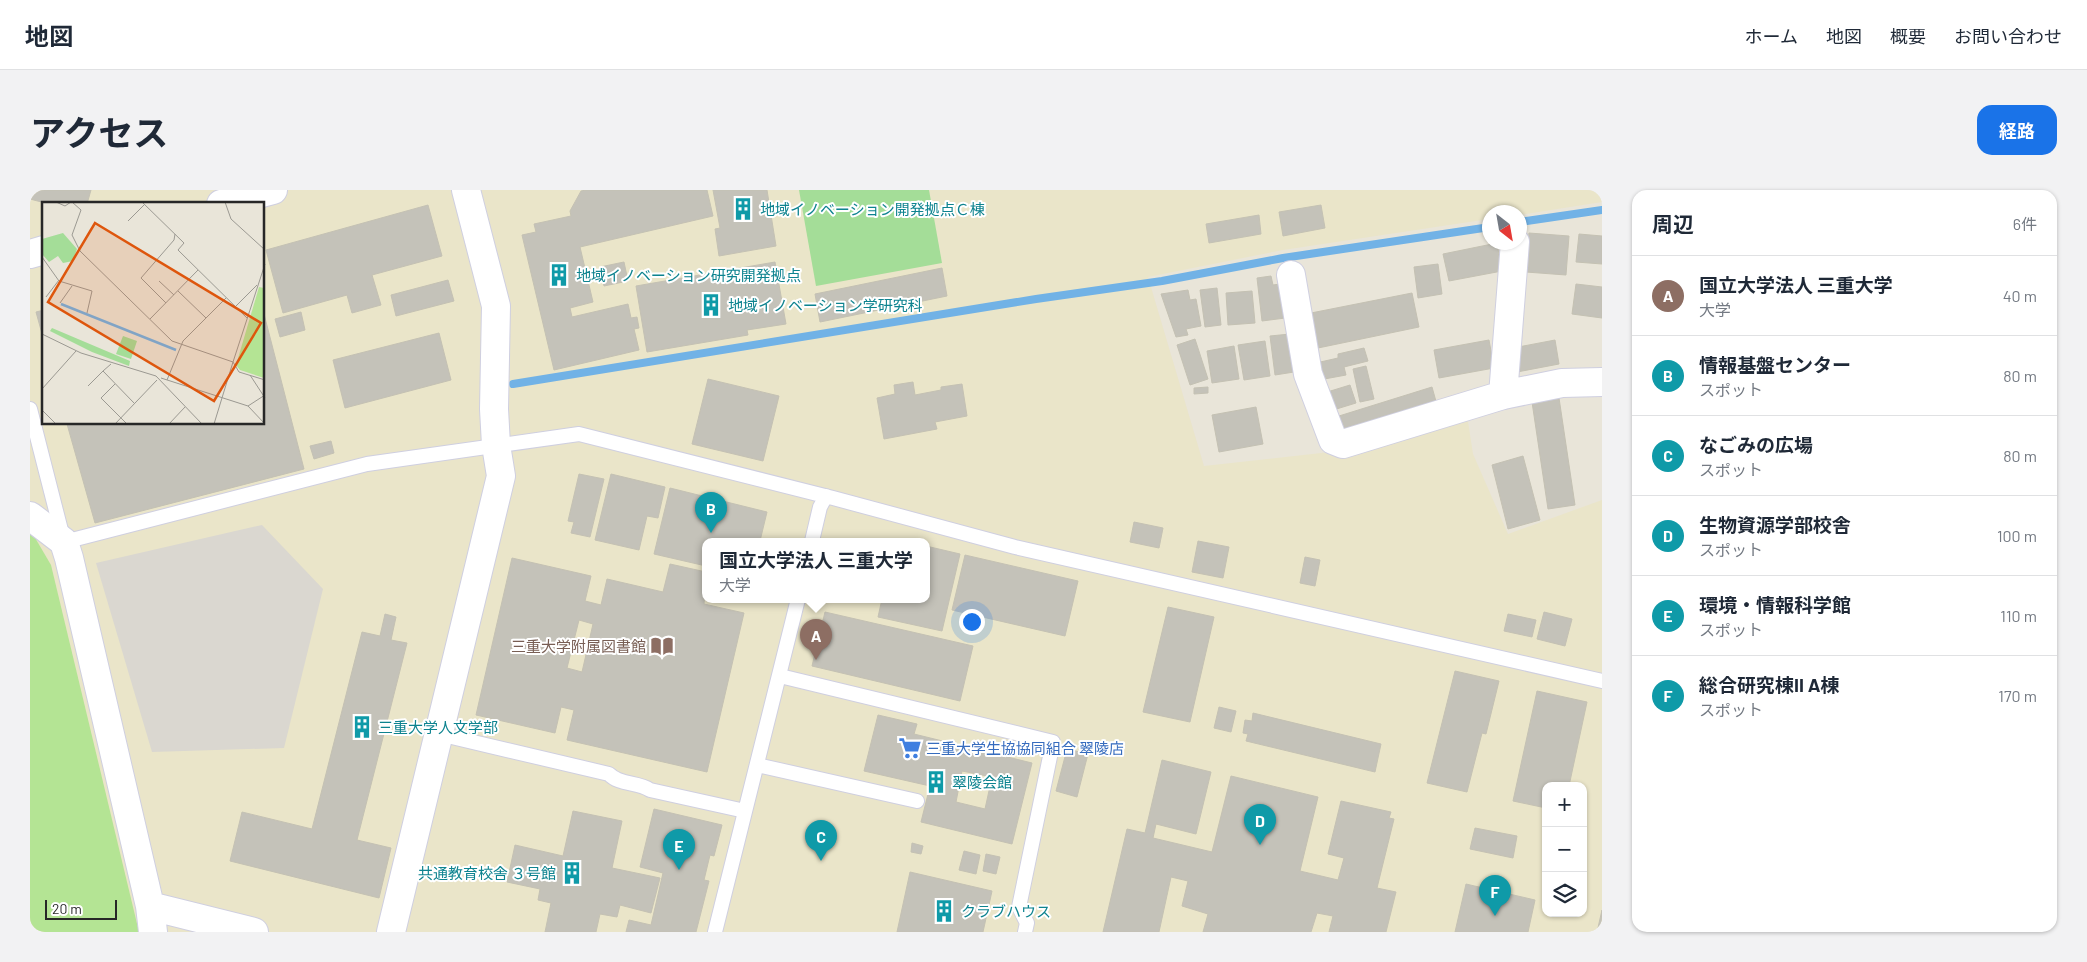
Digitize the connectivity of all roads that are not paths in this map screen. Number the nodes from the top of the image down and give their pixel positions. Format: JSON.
{"nodes":[{"id":1,"x":273,"y":190,"type":"edge"},
{"id":2,"x":466,"y":190,"type":"edge"},
{"id":3,"x":228,"y":202,"type":"edge"},
{"id":4,"x":1514,"y":250,"type":"edge"},
{"id":5,"x":1291,"y":275,"type":"dead end"},
{"id":6,"x":1602,"y":382,"type":"edge"},
{"id":7,"x":1503,"y":395,"type":"junction"},
{"id":8,"x":30,"y":409,"type":"edge"},
{"id":9,"x":496,"y":445,"type":"junction"},
{"id":10,"x":826,"y":496,"type":"junction"},
{"id":11,"x":30,"y":516,"type":"edge"},
{"id":12,"x":813,"y":538,"type":"edge"},
{"id":13,"x":64,"y":542,"type":"junction"},
{"id":14,"x":797,"y":603,"type":"edge"},
{"id":15,"x":780,"y":676,"type":"junction"},
{"id":16,"x":1602,"y":681,"type":"edge"},
{"id":17,"x":438,"y":734,"type":"junction"},
{"id":18,"x":757,"y":765,"type":"junction"},
{"id":19,"x":917,"y":801,"type":"dead end"},
{"id":20,"x":745,"y":811,"type":"junction"},
{"id":21,"x":151,"y":919,"type":"edge"},
{"id":22,"x":254,"y":932,"type":"edge"},
{"id":23,"x":391,"y":932,"type":"edge"},
{"id":24,"x":715,"y":932,"type":"edge"},
{"id":25,"x":1025,"y":932,"type":"edge"}],
"edges":[{"from":1,"to":3,"type":"street"},
{"from":2,"to":9,"type":"street"},
{"from":4,"to":7,"type":"street"},
{"from":5,"to":7,"type":"street"},
{"from":6,"to":7,"type":"street"},
{"from":8,"to":13,"type":"lane"},
{"from":9,"to":10,"type":"lane"},
{"from":9,"to":13,"type":"lane"},
{"from":9,"to":17,"type":"street"},
{"from":10,"to":12,"type":"lane"},
{"from":10,"to":16,"type":"lane"},
{"from":11,"to":13,"type":"street"},
{"from":13,"to":21,"type":"street"},
{"from":14,"to":15,"type":"lane"},
{"from":15,"to":18,"type":"lane"},
{"from":15,"to":25,"type":"lane"},
{"from":17,"to":20,"type":"lane"},
{"from":17,"to":23,"type":"street"},
{"from":18,"to":19,"type":"lane"},
{"from":18,"to":20,"type":"lane"},
{"from":20,"to":24,"type":"lane"},
{"from":21,"to":22,"type":"street"}]}
